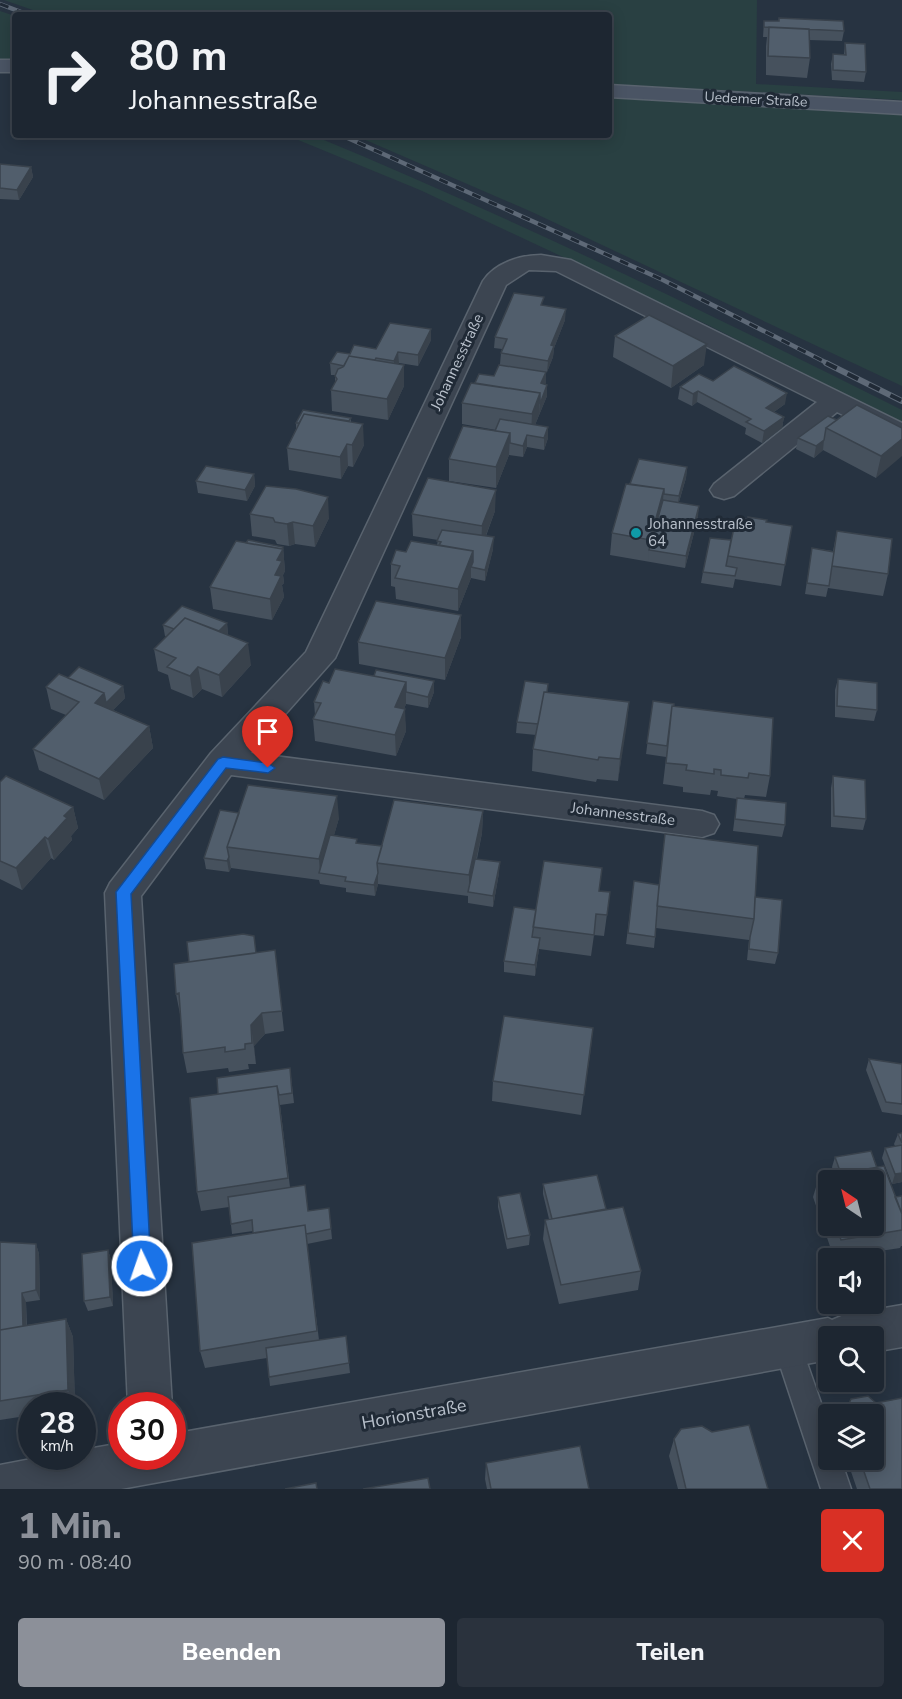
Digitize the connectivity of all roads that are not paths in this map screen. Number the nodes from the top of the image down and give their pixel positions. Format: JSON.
{"nodes":[{"id":1,"x":612,"y":92,"type":"edge"},
{"id":2,"x":902,"y":108,"type":"edge"},
{"id":3,"x":835,"y":401,"type":"junction"},
{"id":4,"x":902,"y":434,"type":"edge"},
{"id":5,"x":724,"y":489,"type":"dead end"},
{"id":6,"x":223,"y":762,"type":"junction"},
{"id":7,"x":702,"y":824,"type":"dead end"},
{"id":8,"x":902,"y":1326,"type":"edge"},
{"id":9,"x":884,"y":1329,"type":"edge"},
{"id":10,"x":808,"y":1343,"type":"edge"},
{"id":11,"x":149,"y":1392,"type":"edge"},
{"id":12,"x":186,"y":1452,"type":"edge"},
{"id":13,"x":108,"y":1467,"type":"edge"},
{"id":14,"x":0,"y":1488,"type":"edge"},
{"id":15,"x":836,"y":1489,"type":"edge"}],
"edges":[{"from":1,"to":2,"type":"main road","name":"Uedemer Straße"},
{"from":3,"to":4,"type":"street","name":"Johannesstraße"},
{"from":3,"to":5,"type":"street"},
{"from":3,"to":6,"type":"street","name":"Johannesstraße"},
{"from":6,"to":7,"type":"street","name":"Johannesstraße"},
{"from":6,"to":11,"type":"street","name":"Johannesstraße"},
{"from":8,"to":9,"type":"street"},
{"from":10,"to":12,"type":"street","name":"Horionstraße"},
{"from":10,"to":15,"type":"lane"},
{"from":13,"to":14,"type":"street","name":"Horionstraße"}]}
